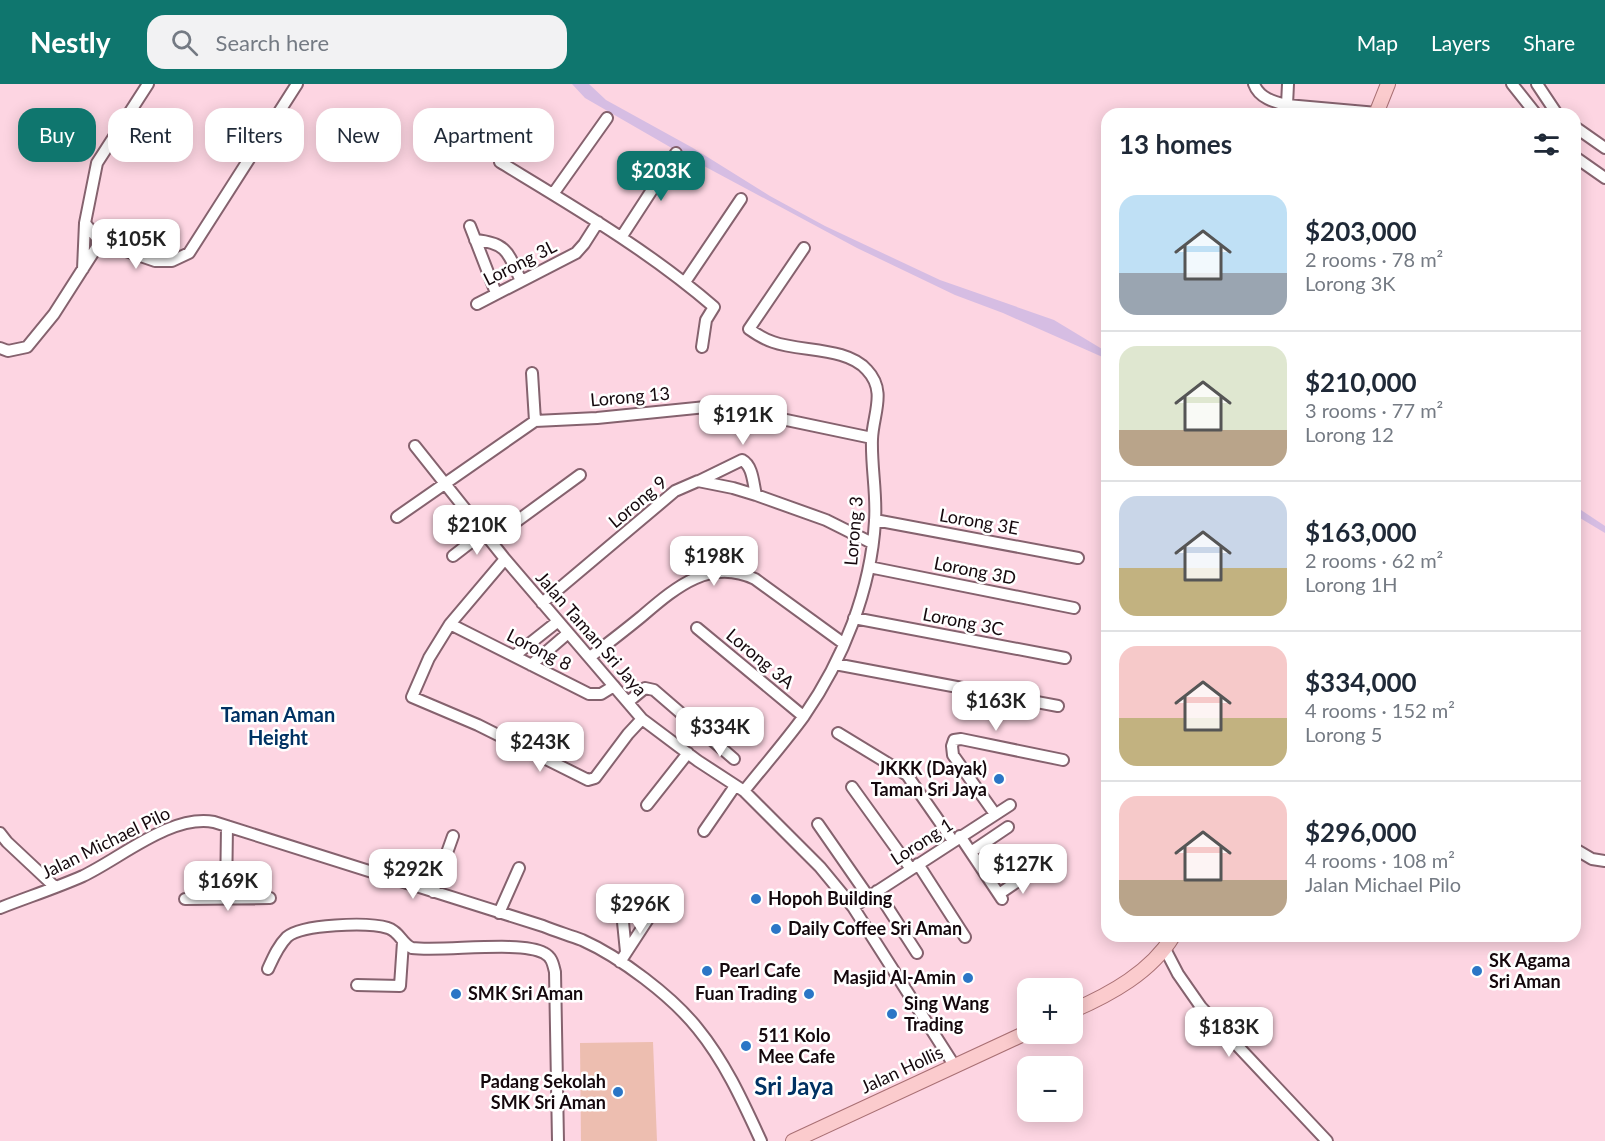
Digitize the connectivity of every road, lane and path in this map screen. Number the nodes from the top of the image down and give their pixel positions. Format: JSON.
{"nodes":[{"id":1,"x":148,"y":84,"type":"edge"},
{"id":2,"x":297,"y":84,"type":"edge"},
{"id":3,"x":1254,"y":84,"type":"edge"},
{"id":4,"x":1288,"y":84,"type":"edge"},
{"id":5,"x":1388,"y":84,"type":"edge"},
{"id":6,"x":1512,"y":84,"type":"edge"},
{"id":7,"x":1537,"y":84,"type":"edge"},
{"id":8,"x":1287,"y":105,"type":"junction"},
{"id":9,"x":1321,"y":108,"type":"edge"},
{"id":10,"x":1379,"y":108,"type":"edge"},
{"id":11,"x":1531,"y":108,"type":"edge"},
{"id":12,"x":1553,"y":108,"type":"edge"},
{"id":13,"x":607,"y":118,"type":"dead end"},
{"id":14,"x":1581,"y":131,"type":"edge"},
{"id":15,"x":1605,"y":148,"type":"edge"},
{"id":16,"x":676,"y":153,"type":"dead end"},
{"id":17,"x":1581,"y":161,"type":"edge"},
{"id":18,"x":500,"y":162,"type":"dead end"},
{"id":19,"x":1605,"y":178,"type":"edge"},
{"id":20,"x":553,"y":194,"type":"junction"},
{"id":21,"x":741,"y":199,"type":"dead end"},
{"id":22,"x":85,"y":222,"type":"junction"},
{"id":23,"x":598,"y":222,"type":"junction"},
{"id":24,"x":470,"y":226,"type":"dead end"},
{"id":25,"x":622,"y":236,"type":"junction"},
{"id":26,"x":475,"y":240,"type":"junction"},
{"id":27,"x":100,"y":242,"type":"junction"},
{"id":28,"x":804,"y":248,"type":"dead end"},
{"id":29,"x":82,"y":269,"type":"junction"},
{"id":30,"x":521,"y":281,"type":"junction"},
{"id":31,"x":685,"y":282,"type":"junction"},
{"id":32,"x":496,"y":293,"type":"junction"},
{"id":33,"x":477,"y":304,"type":"dead end"},
{"id":34,"x":702,"y":347,"type":"dead end"},
{"id":35,"x":0,"y":348,"type":"edge"},
{"id":36,"x":532,"y":374,"type":"dead end"},
{"id":37,"x":535,"y":421,"type":"junction"},
{"id":38,"x":872,"y":438,"type":"junction"},
{"id":39,"x":415,"y":446,"type":"dead end"},
{"id":40,"x":580,"y":475,"type":"dead end"},
{"id":41,"x":698,"y":481,"type":"junction"},
{"id":42,"x":444,"y":483,"type":"junction"},
{"id":43,"x":756,"y":495,"type":"junction"},
{"id":44,"x":397,"y":517,"type":"dead end"},
{"id":45,"x":875,"y":520,"type":"junction"},
{"id":46,"x":488,"y":536,"type":"junction"},
{"id":47,"x":872,"y":543,"type":"junction"},
{"id":48,"x":453,"y":556,"type":"dead end"},
{"id":49,"x":1078,"y":558,"type":"dead end"},
{"id":50,"x":505,"y":559,"type":"junction"},
{"id":51,"x":869,"y":567,"type":"junction"},
{"id":52,"x":542,"y":603,"type":"junction"},
{"id":53,"x":1074,"y":608,"type":"dead end"},
{"id":54,"x":854,"y":618,"type":"junction"},
{"id":55,"x":557,"y":622,"type":"junction"},
{"id":56,"x":450,"y":624,"type":"junction"},
{"id":57,"x":696,"y":628,"type":"dead end"},
{"id":58,"x":567,"y":634,"type":"junction"},
{"id":59,"x":843,"y":643,"type":"junction"},
{"id":60,"x":514,"y":656,"type":"junction"},
{"id":61,"x":590,"y":657,"type":"junction"},
{"id":62,"x":1065,"y":658,"type":"dead end"},
{"id":63,"x":835,"y":664,"type":"junction"},
{"id":64,"x":531,"y":665,"type":"junction"},
{"id":65,"x":614,"y":686,"type":"junction"},
{"id":66,"x":627,"y":702,"type":"junction"},
{"id":67,"x":1058,"y":705,"type":"dead end"},
{"id":68,"x":803,"y":716,"type":"junction"},
{"id":69,"x":642,"y":719,"type":"junction"},
{"id":70,"x":838,"y":733,"type":"dead end"},
{"id":71,"x":688,"y":753,"type":"junction"},
{"id":72,"x":734,"y":759,"type":"dead end"},
{"id":73,"x":1063,"y":760,"type":"dead end"},
{"id":74,"x":852,"y":787,"type":"dead end"},
{"id":75,"x":740,"y":788,"type":"junction"},
{"id":76,"x":647,"y":805,"type":"dead end"},
{"id":77,"x":1010,"y":805,"type":"dead end"},
{"id":78,"x":995,"y":814,"type":"junction"},
{"id":79,"x":818,"y":824,"type":"dead end"},
{"id":80,"x":227,"y":826,"type":"junction"},
{"id":81,"x":1008,"y":827,"type":"dead end"},
{"id":82,"x":704,"y":831,"type":"dead end"},
{"id":83,"x":0,"y":833,"type":"edge"},
{"id":84,"x":453,"y":836,"type":"dead end"},
{"id":85,"x":957,"y":838,"type":"junction"},
{"id":86,"x":971,"y":852,"type":"junction"},
{"id":87,"x":1581,"y":853,"type":"edge"},
{"id":88,"x":1605,"y":861,"type":"edge"},
{"id":89,"x":914,"y":866,"type":"junction"},
{"id":90,"x":519,"y":868,"type":"dead end"},
{"id":91,"x":1031,"y":872,"type":"dead end"},
{"id":92,"x":55,"y":887,"type":"junction"},
{"id":93,"x":433,"y":892,"type":"junction"},
{"id":94,"x":872,"y":894,"type":"junction"},
{"id":95,"x":185,"y":898,"type":"dead end"},
{"id":96,"x":226,"y":898,"type":"junction"},
{"id":97,"x":270,"y":898,"type":"dead end"},
{"id":98,"x":853,"y":907,"type":"junction"},
{"id":99,"x":0,"y":908,"type":"edge"},
{"id":100,"x":499,"y":913,"type":"junction"},
{"id":101,"x":648,"y":919,"type":"dead end"},
{"id":102,"x":623,"y":922,"type":"dead end"},
{"id":103,"x":965,"y":938,"type":"dead end"},
{"id":104,"x":404,"y":942,"type":"junction"},
{"id":105,"x":1169,"y":942,"type":"edge"},
{"id":106,"x":1165,"y":949,"type":"junction"},
{"id":107,"x":917,"y":953,"type":"dead end"},
{"id":108,"x":623,"y":957,"type":"junction"},
{"id":109,"x":268,"y":969,"type":"dead end"},
{"id":110,"x":357,"y":985,"type":"dead end"},
{"id":111,"x":1083,"y":1006,"type":"edge"},
{"id":112,"x":1017,"y":1037,"type":"edge"},
{"id":113,"x":954,"y":1065,"type":"junction"},
{"id":114,"x":558,"y":1141,"type":"edge"},
{"id":115,"x":761,"y":1141,"type":"edge"},
{"id":116,"x":793,"y":1141,"type":"edge"},
{"id":117,"x":1327,"y":1141,"type":"edge"}],
"edges":[{"from":1,"to":22,"type":"street"},
{"from":2,"to":27,"type":"street"},
{"from":3,"to":8,"type":"street"},
{"from":4,"to":8,"type":"street"},
{"from":5,"to":10,"type":"main road"},
{"from":6,"to":11,"type":"street"},
{"from":7,"to":12,"type":"street"},
{"from":8,"to":9,"type":"street"},
{"from":13,"to":20,"type":"street"},
{"from":14,"to":15,"type":"street"},
{"from":16,"to":25,"type":"street"},
{"from":17,"to":19,"type":"street"},
{"from":18,"to":20,"type":"street"},
{"from":20,"to":23,"type":"street"},
{"from":21,"to":31,"type":"street"},
{"from":22,"to":27,"type":"street"},
{"from":22,"to":29,"type":"street"},
{"from":23,"to":25,"type":"street"},
{"from":23,"to":30,"type":"street","name":"Lorong 3L"},
{"from":24,"to":26,"type":"street"},
{"from":25,"to":31,"type":"street"},
{"from":26,"to":30,"type":"street"},
{"from":26,"to":32,"type":"street"},
{"from":27,"to":29,"type":"street"},
{"from":28,"to":38,"type":"street","name":"Lorong 3"},
{"from":29,"to":35,"type":"street"},
{"from":30,"to":32,"type":"street","name":"Lorong 3L"},
{"from":31,"to":34,"type":"street"},
{"from":32,"to":33,"type":"street","name":"Lorong 3L"},
{"from":36,"to":37,"type":"street"},
{"from":37,"to":38,"type":"street","name":"Lorong 13"},
{"from":37,"to":42,"type":"street"},
{"from":38,"to":45,"type":"street","name":"Lorong 3"},
{"from":39,"to":42,"type":"street","name":"Jalan Taman Sri Jaya"},
{"from":40,"to":46,"type":"street"},
{"from":41,"to":43,"type":"street"},
{"from":41,"to":43,"type":"street","name":"Lorong 9"},
{"from":41,"to":52,"type":"street","name":"Lorong 9"},
{"from":42,"to":44,"type":"street"},
{"from":42,"to":46,"type":"street","name":"Jalan Taman Sri Jaya"},
{"from":43,"to":47,"type":"street"},
{"from":45,"to":47,"type":"street","name":"Lorong 3"},
{"from":45,"to":49,"type":"street","name":"Lorong 3E"},
{"from":46,"to":48,"type":"street"},
{"from":46,"to":50,"type":"street","name":"Jalan Taman Sri Jaya"},
{"from":47,"to":51,"type":"street","name":"Lorong 3"},
{"from":50,"to":52,"type":"street","name":"Jalan Taman Sri Jaya"},
{"from":50,"to":56,"type":"street"},
{"from":51,"to":53,"type":"street","name":"Lorong 3D"},
{"from":51,"to":54,"type":"street","name":"Lorong 3"},
{"from":52,"to":55,"type":"street","name":"Jalan Taman Sri Jaya"},
{"from":54,"to":59,"type":"street","name":"Lorong 3"},
{"from":54,"to":62,"type":"street","name":"Lorong 3C"},
{"from":55,"to":58,"type":"street","name":"Jalan Taman Sri Jaya"},
{"from":55,"to":60,"type":"street"},
{"from":56,"to":60,"type":"street","name":"Lorong 8"},
{"from":56,"to":69,"type":"street"},
{"from":57,"to":68,"type":"street","name":"Lorong 3A"},
{"from":58,"to":61,"type":"street","name":"Jalan Taman Sri Jaya"},
{"from":58,"to":64,"type":"street"},
{"from":59,"to":61,"type":"street"},
{"from":59,"to":63,"type":"street","name":"Lorong 3"},
{"from":60,"to":64,"type":"street","name":"Lorong 8"},
{"from":61,"to":65,"type":"street","name":"Jalan Taman Sri Jaya"},
{"from":63,"to":67,"type":"street"},
{"from":63,"to":68,"type":"street","name":"Lorong 3"},
{"from":64,"to":65,"type":"street","name":"Lorong 8"},
{"from":65,"to":66,"type":"street","name":"Jalan Taman Sri Jaya"},
{"from":66,"to":69,"type":"street","name":"Jalan Taman Sri Jaya"},
{"from":66,"to":72,"type":"street"},
{"from":68,"to":75,"type":"street","name":"Lorong 3"},
{"from":69,"to":71,"type":"street","name":"Jalan Taman Sri Jaya"},
{"from":70,"to":85,"type":"street"},
{"from":71,"to":75,"type":"street","name":"Jalan Taman Sri Jaya"},
{"from":71,"to":76,"type":"street"},
{"from":73,"to":78,"type":"street"},
{"from":74,"to":89,"type":"street"},
{"from":75,"to":82,"type":"street","name":"Lorong 3"},
{"from":75,"to":98,"type":"street","name":"Jalan Taman Sri Jaya"},
{"from":77,"to":78,"type":"street","name":"Lorong 1"},
{"from":78,"to":85,"type":"street","name":"Lorong 1"},
{"from":79,"to":94,"type":"street"},
{"from":80,"to":92,"type":"street","name":"Jalan Michael Pilo"},
{"from":80,"to":93,"type":"street","name":"Jalan Michael Pilo"},
{"from":80,"to":96,"type":"street"},
{"from":81,"to":86,"type":"street"},
{"from":83,"to":92,"type":"street"},
{"from":84,"to":93,"type":"street"},
{"from":85,"to":86,"type":"street"},
{"from":85,"to":89,"type":"street","name":"Lorong 1"},
{"from":86,"to":91,"type":"street"},
{"from":87,"to":88,"type":"street"},
{"from":89,"to":94,"type":"street","name":"Lorong 1"},
{"from":89,"to":103,"type":"street"},
{"from":90,"to":100,"type":"street"},
{"from":92,"to":99,"type":"street","name":"Jalan Michael Pilo"},
{"from":93,"to":100,"type":"street","name":"Jalan Michael Pilo"},
{"from":94,"to":98,"type":"street","name":"Lorong 1"},
{"from":94,"to":107,"type":"street"},
{"from":95,"to":96,"type":"street"},
{"from":96,"to":97,"type":"street"},
{"from":98,"to":113,"type":"street","name":"Jalan Taman Sri Jaya"},
{"from":100,"to":108,"type":"street","name":"Jalan Michael Pilo"},
{"from":101,"to":108,"type":"street"},
{"from":102,"to":108,"type":"street"},
{"from":104,"to":109,"type":"street"},
{"from":104,"to":110,"type":"street"},
{"from":104,"to":114,"type":"street"},
{"from":105,"to":106,"type":"main road"},
{"from":106,"to":111,"type":"main road"},
{"from":106,"to":117,"type":"street"},
{"from":108,"to":115,"type":"street","name":"Jalan Michael Pilo"},
{"from":112,"to":113,"type":"main road","name":"Jalan Hollis"},
{"from":113,"to":116,"type":"main road","name":"Jalan Hollis"}]}
